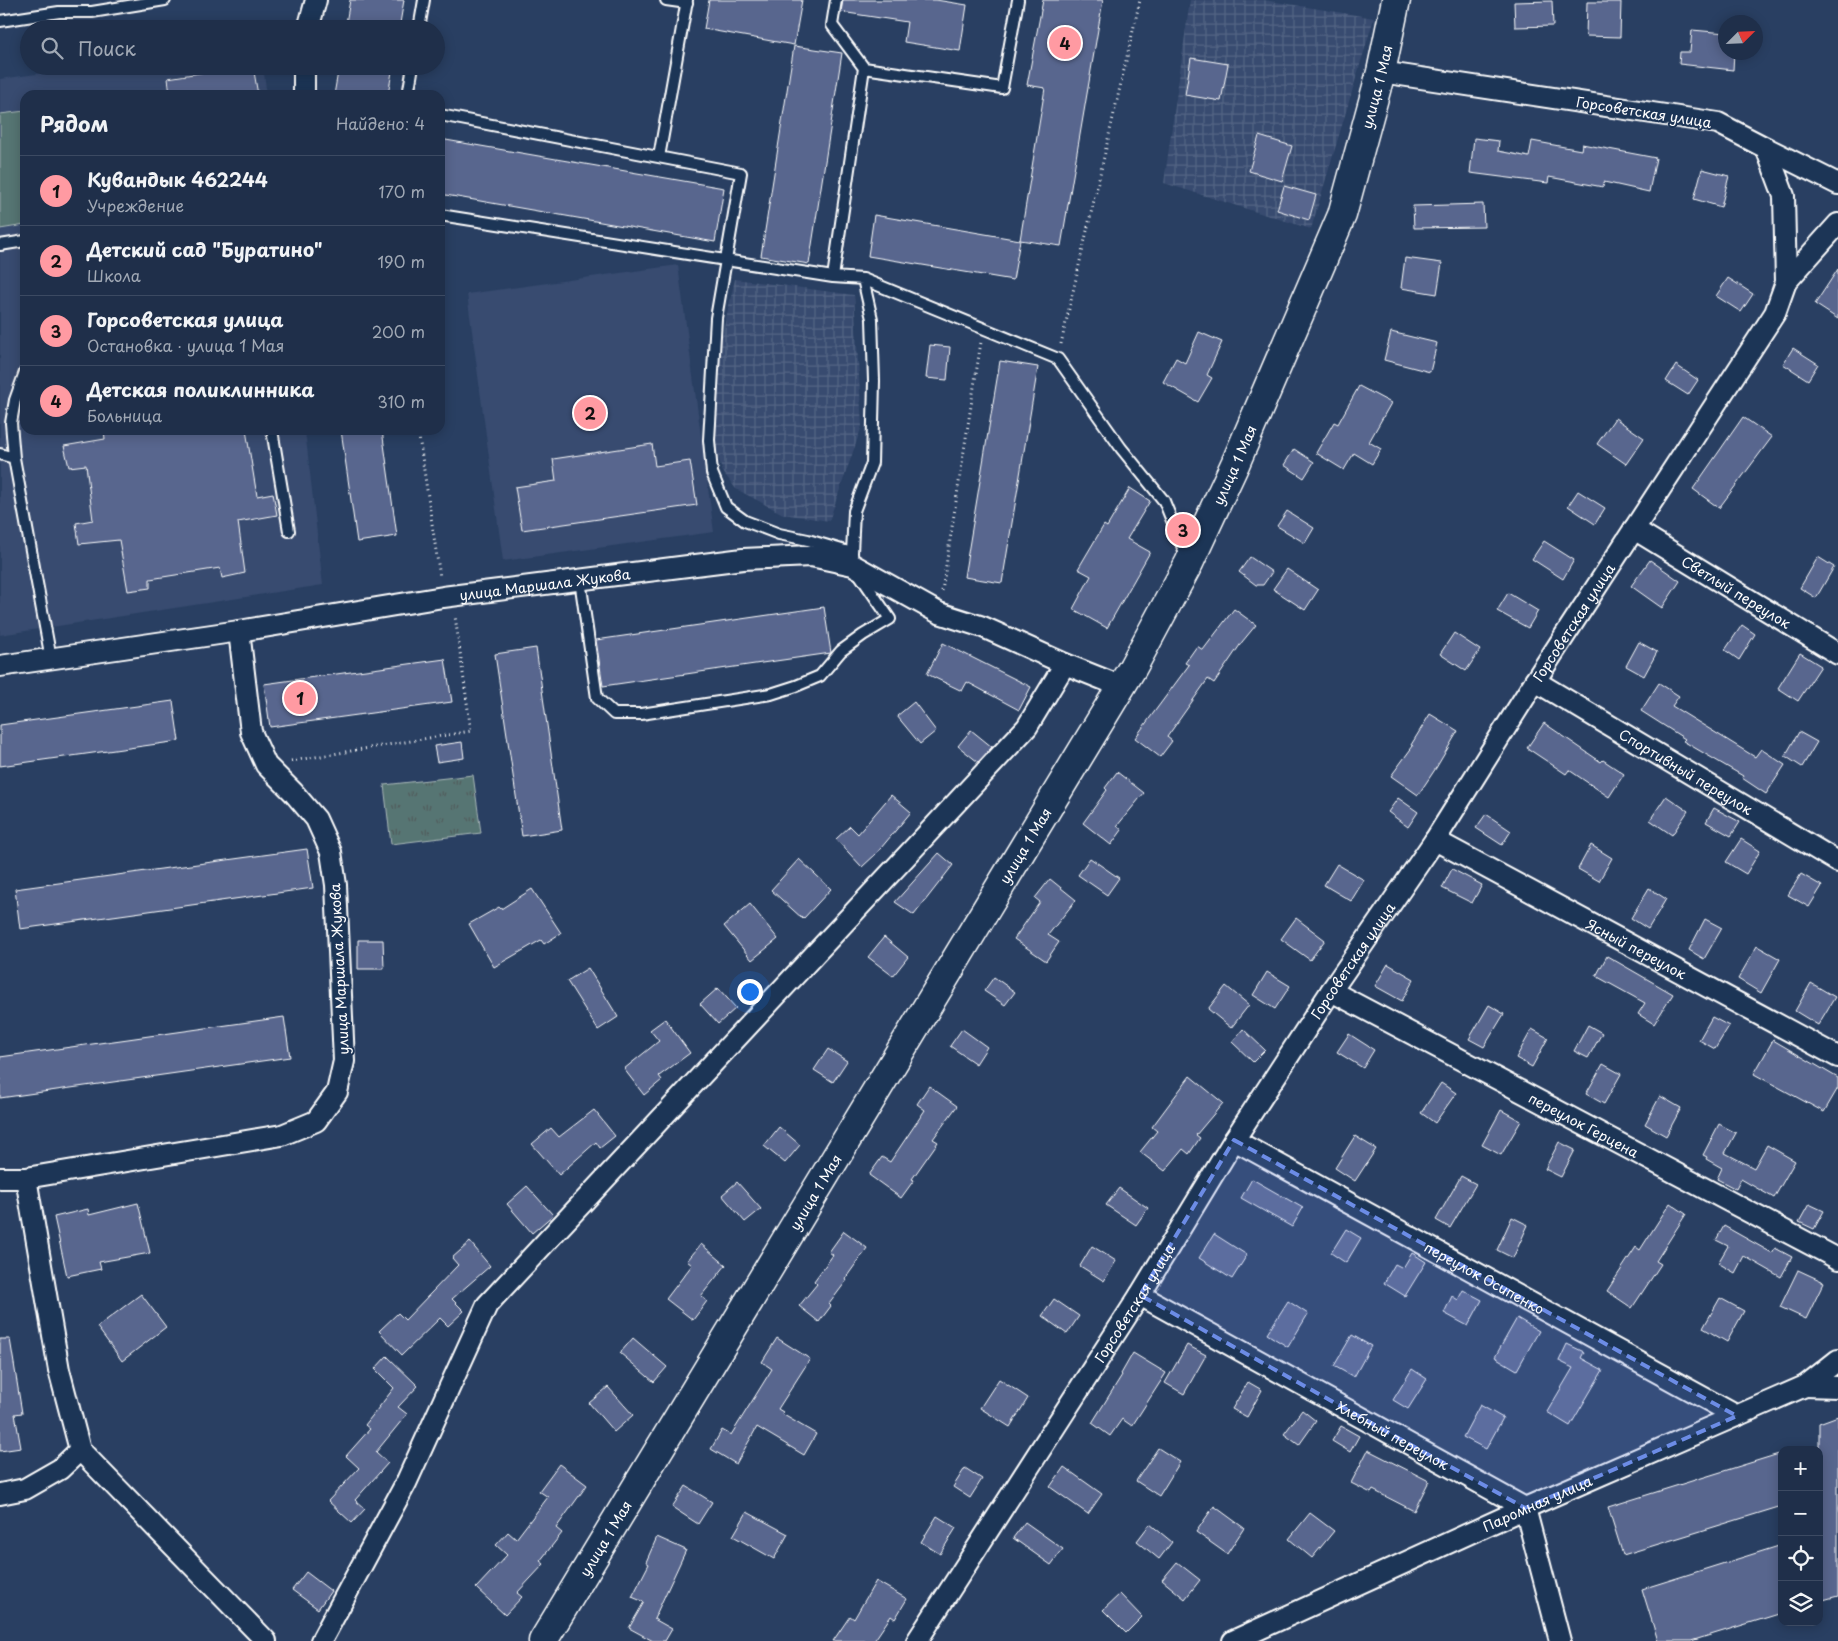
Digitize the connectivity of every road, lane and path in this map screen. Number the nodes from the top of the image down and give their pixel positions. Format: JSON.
{"nodes":[{"id":1,"x":166,"y":0,"type":"edge"},
{"id":2,"x":316,"y":0,"type":"edge"},
{"id":3,"x":424,"y":0,"type":"edge"},
{"id":4,"x":666,"y":0,"type":"edge"},
{"id":5,"x":836,"y":0,"type":"edge"},
{"id":6,"x":1018,"y":0,"type":"edge"},
{"id":7,"x":1140,"y":0,"type":"edge"},
{"id":8,"x":1395,"y":0,"type":"edge"},
{"id":9,"x":687,"y":2,"type":"edge"},
{"id":10,"x":310,"y":20,"type":"edge"},
{"id":11,"x":421,"y":20,"type":"edge"},
{"id":12,"x":0,"y":21,"type":"edge"},
{"id":13,"x":864,"y":68,"type":"junction"},
{"id":14,"x":1381,"y":72,"type":"junction"},
{"id":15,"x":304,"y":75,"type":"edge"},
{"id":16,"x":411,"y":75,"type":"edge"},
{"id":17,"x":304,"y":90,"type":"edge"},
{"id":18,"x":409,"y":90,"type":"edge"},
{"id":19,"x":445,"y":116,"type":"edge"},
{"id":20,"x":1766,"y":148,"type":"junction"},
{"id":21,"x":659,"y":157,"type":"junction"},
{"id":22,"x":1838,"y":184,"type":"edge"},
{"id":23,"x":445,"y":216,"type":"edge"},
{"id":24,"x":1838,"y":224,"type":"edge"},
{"id":25,"x":20,"y":242,"type":"edge"},
{"id":26,"x":0,"y":245,"type":"edge"},
{"id":27,"x":727,"y":259,"type":"junction"},
{"id":28,"x":833,"y":277,"type":"junction"},
{"id":29,"x":863,"y":279,"type":"junction"},
{"id":30,"x":1786,"y":282,"type":"junction"},
{"id":31,"x":983,"y":329,"type":"junction"},
{"id":32,"x":1058,"y":359,"type":"junction"},
{"id":33,"x":20,"y":388,"type":"edge"},
{"id":34,"x":273,"y":435,"type":"edge"},
{"id":35,"x":419,"y":435,"type":"edge"},
{"id":36,"x":0,"y":454,"type":"edge"},
{"id":37,"x":14,"y":458,"type":"junction"},
{"id":38,"x":1634,"y":529,"type":"junction"},
{"id":39,"x":289,"y":531,"type":"dead end"},
{"id":40,"x":853,"y":559,"type":"junction"},
{"id":41,"x":1189,"y":564,"type":"junction"},
{"id":42,"x":580,"y":580,"type":"junction"},
{"id":43,"x":447,"y":597,"type":"junction"},
{"id":44,"x":939,"y":614,"type":"junction"},
{"id":45,"x":239,"y":631,"type":"junction"},
{"id":46,"x":1838,"y":654,"type":"edge"},
{"id":47,"x":51,"y":659,"type":"junction"},
{"id":48,"x":1065,"y":664,"type":"junction"},
{"id":49,"x":0,"y":666,"type":"edge"},
{"id":50,"x":1534,"y":681,"type":"junction"},
{"id":51,"x":1120,"y":686,"type":"junction"},
{"id":52,"x":266,"y":765,"type":"junction"},
{"id":53,"x":1434,"y":840,"type":"junction"},
{"id":54,"x":1838,"y":862,"type":"edge"},
{"id":55,"x":1331,"y":991,"type":"junction"},
{"id":56,"x":1838,"y":1057,"type":"edge"},
{"id":57,"x":1234,"y":1140,"type":"junction"},
{"id":58,"x":0,"y":1178,"type":"edge"},
{"id":59,"x":26,"y":1178,"type":"junction"},
{"id":60,"x":1838,"y":1259,"type":"edge"},
{"id":61,"x":1140,"y":1295,"type":"junction"},
{"id":62,"x":1838,"y":1360,"type":"edge"},
{"id":63,"x":1805,"y":1386,"type":"junction"},
{"id":64,"x":1838,"y":1387,"type":"edge"},
{"id":65,"x":1737,"y":1416,"type":"junction"},
{"id":66,"x":80,"y":1450,"type":"junction"},
{"id":67,"x":0,"y":1494,"type":"edge"},
{"id":68,"x":1525,"y":1508,"type":"junction"},
{"id":69,"x":266,"y":1641,"type":"edge"},
{"id":70,"x":321,"y":1641,"type":"edge"},
{"id":71,"x":543,"y":1641,"type":"edge"},
{"id":72,"x":917,"y":1641,"type":"edge"},
{"id":73,"x":1233,"y":1641,"type":"edge"},
{"id":74,"x":1560,"y":1641,"type":"edge"}],
"edges":[{"from":1,"to":12,"type":"lane"},
{"from":2,"to":10,"type":"street"},
{"from":3,"to":11,"type":"lane"},
{"from":4,"to":9,"type":"lane"},
{"from":5,"to":13,"type":"lane"},
{"from":6,"to":13,"type":"lane"},
{"from":7,"to":32,"type":"path"},
{"from":8,"to":14,"type":"main road","name":"улица 1 Мая"},
{"from":9,"to":21,"type":"lane"},
{"from":13,"to":28,"type":"lane"},
{"from":14,"to":20,"type":"street","name":"Горсоветская улица"},
{"from":14,"to":41,"type":"main road","name":"улица 1 Мая"},
{"from":15,"to":17,"type":"street"},
{"from":16,"to":18,"type":"lane"},
{"from":19,"to":21,"type":"lane"},
{"from":20,"to":22,"type":"street"},
{"from":20,"to":30,"type":"street","name":"Горсоветская улица"},
{"from":21,"to":27,"type":"lane"},
{"from":23,"to":27,"type":"lane"},
{"from":24,"to":30,"type":"street","name":"Горсоветская улица"},
{"from":25,"to":26,"type":"lane"},
{"from":27,"to":28,"type":"lane"},
{"from":27,"to":40,"type":"lane"},
{"from":28,"to":29,"type":"lane"},
{"from":29,"to":31,"type":"lane"},
{"from":29,"to":40,"type":"lane"},
{"from":30,"to":38,"type":"street","name":"Горсоветская улица"},
{"from":31,"to":32,"type":"lane"},
{"from":31,"to":44,"type":"path"},
{"from":32,"to":41,"type":"lane"},
{"from":33,"to":37,"type":"lane"},
{"from":34,"to":39,"type":"lane"},
{"from":35,"to":43,"type":"path"},
{"from":36,"to":37,"type":"lane"},
{"from":37,"to":47,"type":"lane"},
{"from":38,"to":46,"type":"street","name":"Светлый переулок"},
{"from":38,"to":50,"type":"street","name":"Горсоветская улица"},
{"from":40,"to":42,"type":"street","name":"улица Маршала Жукова"},
{"from":40,"to":42,"type":"lane"},
{"from":40,"to":44,"type":"street","name":"улица Маршала Жукова"},
{"from":41,"to":51,"type":"main road","name":"улица 1 Мая"},
{"from":42,"to":43,"type":"street","name":"улица Маршала Жукова"},
{"from":43,"to":45,"type":"street","name":"улица Маршала Жукова"},
{"from":43,"to":52,"type":"path"},
{"from":44,"to":48,"type":"street","name":"улица Маршала Жукова"},
{"from":45,"to":47,"type":"street","name":"улица Маршала Жукова"},
{"from":45,"to":52,"type":"street","name":"улица Маршала Жукова"},
{"from":47,"to":49,"type":"street","name":"улица Маршала Жукова"},
{"from":48,"to":51,"type":"street","name":"улица Маршала Жукова"},
{"from":48,"to":70,"type":"street"},
{"from":50,"to":53,"type":"street","name":"Горсоветская улица"},
{"from":50,"to":54,"type":"street","name":"Спортивный переулок"},
{"from":51,"to":71,"type":"main road","name":"улица 1 Мая"},
{"from":52,"to":59,"type":"street","name":"улица Маршала Жукова"},
{"from":53,"to":55,"type":"street","name":"Горсоветская улица"},
{"from":53,"to":56,"type":"street","name":"Ясный переулок"},
{"from":55,"to":57,"type":"street","name":"Горсоветская улица"},
{"from":55,"to":60,"type":"street","name":"переулок Герцена"},
{"from":57,"to":61,"type":"street","name":"Горсоветская улица"},
{"from":57,"to":65,"type":"street","name":"переулок Осипенко"},
{"from":58,"to":59,"type":"street","name":"улица Маршала Жукова"},
{"from":59,"to":66,"type":"street"},
{"from":61,"to":68,"type":"street","name":"Хлебный переулок"},
{"from":61,"to":72,"type":"street","name":"Горсоветская улица"},
{"from":62,"to":63,"type":"street","name":"Паромная улица"},
{"from":63,"to":64,"type":"street"},
{"from":63,"to":65,"type":"street","name":"Паромная улица"},
{"from":65,"to":68,"type":"street","name":"Паромная улица"},
{"from":66,"to":67,"type":"street"},
{"from":66,"to":69,"type":"street"},
{"from":68,"to":73,"type":"street","name":"Паромная улица"},
{"from":68,"to":74,"type":"street"}]}
